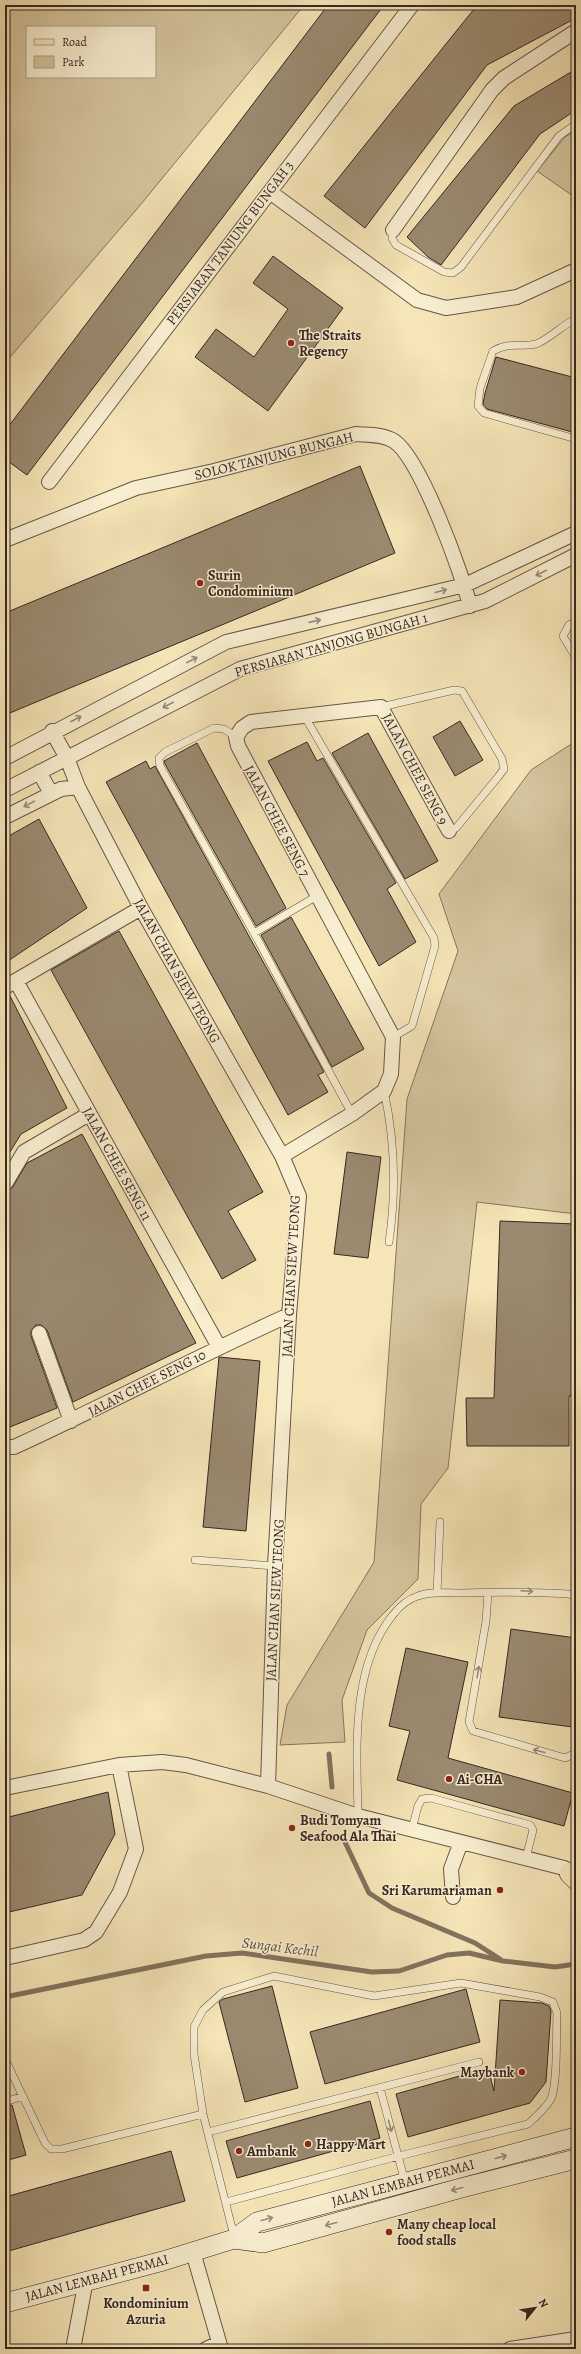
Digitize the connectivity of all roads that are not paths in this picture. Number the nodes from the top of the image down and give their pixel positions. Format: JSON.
{"nodes":[{"id":1,"x":412,"y":5,"type":"edge"},
{"id":2,"x":576,"y":31,"type":"edge"},
{"id":3,"x":576,"y":124,"type":"edge"},
{"id":4,"x":270,"y":192,"type":"junction"},
{"id":5,"x":393,"y":230,"type":"joint"},
{"id":6,"x":576,"y":270,"type":"edge"},
{"id":7,"x":576,"y":301,"type":"edge"},
{"id":8,"x":576,"y":319,"type":"edge"},
{"id":9,"x":576,"y":439,"type":"edge"},
{"id":10,"x":49,"y":482,"type":"dead end"},
{"id":11,"x":576,"y":532,"type":"edge"},
{"id":12,"x":5,"y":540,"type":"edge"},
{"id":13,"x":576,"y":555,"type":"edge"},
{"id":14,"x":465,"y":585,"type":"junction"},
{"id":15,"x":470,"y":606,"type":"junction"},
{"id":16,"x":576,"y":620,"type":"edge"},
{"id":17,"x":576,"y":658,"type":"edge"},
{"id":18,"x":381,"y":707,"type":"junction"},
{"id":19,"x":305,"y":717,"type":"junction"},
{"id":20,"x":52,"y":732,"type":"junction"},
{"id":21,"x":236,"y":737,"type":"junction"},
{"id":22,"x":5,"y":758,"type":"edge"},
{"id":23,"x":67,"y":758,"type":"junction"},
{"id":24,"x":39,"y":772,"type":"junction"},
{"id":25,"x":78,"y":787,"type":"junction"},
{"id":26,"x":5,"y":790,"type":"edge"},
{"id":27,"x":51,"y":793,"type":"junction"},
{"id":28,"x":5,"y":817,"type":"edge"},
{"id":29,"x":449,"y":831,"type":"joint"},
{"id":30,"x":317,"y":896,"type":"junction"},
{"id":31,"x":141,"y":908,"type":"junction"},
{"id":32,"x":254,"y":933,"type":"junction"},
{"id":33,"x":11,"y":984,"type":"edge"},
{"id":34,"x":393,"y":1037,"type":"junction"},
{"id":35,"x":384,"y":1091,"type":"junction"},
{"id":36,"x":89,"y":1114,"type":"junction"},
{"id":37,"x":352,"y":1114,"type":"junction"},
{"id":38,"x":282,"y":1156,"type":"junction"},
{"id":39,"x":5,"y":1184,"type":"edge"},
{"id":40,"x":389,"y":1242,"type":"dead end"},
{"id":41,"x":289,"y":1315,"type":"junction"},
{"id":42,"x":39,"y":1333,"type":"dead end"},
{"id":43,"x":219,"y":1347,"type":"junction"},
{"id":44,"x":71,"y":1421,"type":"junction"},
{"id":45,"x":5,"y":1448,"type":"edge"},
{"id":46,"x":440,"y":1522,"type":"dead end"},
{"id":47,"x":195,"y":1560,"type":"dead end"},
{"id":48,"x":275,"y":1566,"type":"junction"},
{"id":49,"x":488,"y":1592,"type":"junction"},
{"id":50,"x":437,"y":1593,"type":"junction"},
{"id":51,"x":576,"y":1597,"type":"edge"},
{"id":52,"x":576,"y":1753,"type":"edge"},
{"id":53,"x":119,"y":1765,"type":"junction"},
{"id":54,"x":268,"y":1786,"type":"junction"},
{"id":55,"x":5,"y":1788,"type":"edge"},
{"id":56,"x":358,"y":1816,"type":"junction"},
{"id":57,"x":412,"y":1829,"type":"junction"},
{"id":58,"x":460,"y":1842,"type":"junction"},
{"id":59,"x":526,"y":1858,"type":"junction"},
{"id":60,"x":573,"y":1870,"type":"edge"},
{"id":61,"x":454,"y":1897,"type":"dead end"},
{"id":62,"x":5,"y":1958,"type":"edge"},
{"id":63,"x":5,"y":2059,"type":"edge"},
{"id":64,"x":480,"y":2062,"type":"dead end"},
{"id":65,"x":380,"y":2088,"type":"junction"},
{"id":66,"x":22,"y":2096,"type":"junction"},
{"id":67,"x":5,"y":2101,"type":"edge"},
{"id":68,"x":204,"y":2114,"type":"junction"},
{"id":69,"x":208,"y":2132,"type":"junction"},
{"id":70,"x":576,"y":2136,"type":"edge"},
{"id":71,"x":399,"y":2156,"type":"junction"},
{"id":72,"x":576,"y":2159,"type":"edge"},
{"id":73,"x":405,"y":2182,"type":"junction"},
{"id":74,"x":226,"y":2202,"type":"junction"},
{"id":75,"x":234,"y":2239,"type":"junction"},
{"id":76,"x":193,"y":2252,"type":"junction"},
{"id":77,"x":86,"y":2280,"type":"junction"},
{"id":78,"x":5,"y":2303,"type":"edge"},
{"id":79,"x":576,"y":2338,"type":"edge"},
{"id":80,"x":220,"y":2346,"type":"edge"},
{"id":81,"x":531,"y":2347,"type":"edge"},
{"id":82,"x":73,"y":2349,"type":"edge"},
{"id":83,"x":206,"y":2349,"type":"edge"},
{"id":84,"x":510,"y":2349,"type":"edge"}],
"edges":[{"from":1,"to":4,"type":"street","name":"PERSIARAN TANJUNG BUNGAH 3"},
{"from":2,"to":5,"type":"street"},
{"from":3,"to":5,"type":"lane"},
{"from":4,"to":6,"type":"street"},
{"from":4,"to":10,"type":"street","name":"PERSIARAN TANJUNG BUNGAH 3"},
{"from":7,"to":8,"type":"lane"},
{"from":8,"to":9,"type":"lane"},
{"from":11,"to":14,"type":"street","name":"PERSIARAN TANJONG BUNGAH 1"},
{"from":12,"to":14,"type":"street","name":"SOLOK TANJUNG BUNGAH"},
{"from":13,"to":15,"type":"street","name":"PERSIARAN TANJONG BUNGAH 1","one_way":true},
{"from":14,"to":15,"type":"street","name":"SOLOK TANJUNG BUNGAH"},
{"from":20,"to":14,"type":"street","name":"PERSIARAN TANJONG BUNGAH 1","one_way":true},
{"from":15,"to":23,"type":"street","name":"PERSIARAN TANJONG BUNGAH 1","one_way":true},
{"from":16,"to":17,"type":"lane"},
{"from":18,"to":19,"type":"street"},
{"from":18,"to":29,"type":"street","name":"JALAN CHEE SENG 9"},
{"from":18,"to":29,"type":"lane"},
{"from":19,"to":21,"type":"street"},
{"from":19,"to":34,"type":"lane"},
{"from":20,"to":22,"type":"street","name":"PERSIARAN TANJONG BUNGAH 1"},
{"from":20,"to":23,"type":"street","name":"JALAN CHAN SIEW TEONG"},
{"from":21,"to":30,"type":"street","name":"JALAN CHEE SENG 7"},
{"from":21,"to":32,"type":"lane"},
{"from":23,"to":24,"type":"street","name":"PERSIARAN TANJONG BUNGAH 1"},
{"from":23,"to":25,"type":"street","name":"JALAN CHAN SIEW TEONG"},
{"from":24,"to":26,"type":"street","name":"PERSIARAN TANJONG BUNGAH 1"},
{"from":24,"to":27,"type":"street"},
{"from":25,"to":27,"type":"street"},
{"from":25,"to":31,"type":"street","name":"JALAN CHAN SIEW TEONG"},
{"from":27,"to":28,"type":"street","one_way":true},
{"from":30,"to":32,"type":"lane"},
{"from":30,"to":34,"type":"street","name":"JALAN CHEE SENG 7"},
{"from":31,"to":33,"type":"street"},
{"from":31,"to":38,"type":"street","name":"JALAN CHAN SIEW TEONG"},
{"from":32,"to":37,"type":"lane"},
{"from":33,"to":36,"type":"street","name":"JALAN CHEE SENG 11"},
{"from":34,"to":35,"type":"street"},
{"from":35,"to":37,"type":"street"},
{"from":35,"to":40,"type":"lane"},
{"from":36,"to":39,"type":"street"},
{"from":36,"to":43,"type":"street","name":"JALAN CHEE SENG 11"},
{"from":37,"to":38,"type":"street"},
{"from":38,"to":41,"type":"street","name":"JALAN CHAN SIEW TEONG"},
{"from":41,"to":43,"type":"street","name":"JALAN CHEE SENG 10"},
{"from":41,"to":48,"type":"street","name":"JALAN CHAN SIEW TEONG"},
{"from":42,"to":44,"type":"street"},
{"from":43,"to":44,"type":"street","name":"JALAN CHEE SENG 10"},
{"from":44,"to":45,"type":"street","name":"JALAN CHEE SENG 10"},
{"from":46,"to":50,"type":"lane"},
{"from":47,"to":48,"type":"lane"},
{"from":48,"to":54,"type":"street","name":"JALAN CHAN SIEW TEONG"},
{"from":49,"to":50,"type":"lane"},
{"from":49,"to":51,"type":"lane","one_way":true},
{"from":52,"to":49,"type":"lane","one_way":true},
{"from":50,"to":56,"type":"lane"},
{"from":53,"to":54,"type":"street"},
{"from":53,"to":55,"type":"street"},
{"from":53,"to":62,"type":"street"},
{"from":54,"to":56,"type":"street"},
{"from":56,"to":57,"type":"street"},
{"from":57,"to":58,"type":"street"},
{"from":57,"to":59,"type":"lane"},
{"from":58,"to":59,"type":"street"},
{"from":58,"to":61,"type":"street"},
{"from":59,"to":60,"type":"street"},
{"from":63,"to":66,"type":"lane"},
{"from":64,"to":65,"type":"lane"},
{"from":65,"to":69,"type":"lane"},
{"from":65,"to":71,"type":"lane","one_way":true},
{"from":66,"to":67,"type":"lane"},
{"from":66,"to":68,"type":"lane"},
{"from":68,"to":69,"type":"lane"},
{"from":68,"to":71,"type":"lane"},
{"from":69,"to":74,"type":"lane"},
{"from":73,"to":70,"type":"main road","name":"JALAN LEMBAH PERMAI","one_way":true},
{"from":71,"to":73,"type":"lane"},
{"from":71,"to":74,"type":"lane"},
{"from":72,"to":75,"type":"main road","name":"JALAN LEMBAH PERMAI","one_way":true},
{"from":75,"to":73,"type":"main road","name":"JALAN LEMBAH PERMAI","one_way":true},
{"from":74,"to":75,"type":"lane"},
{"from":75,"to":76,"type":"main road","name":"JALAN LEMBAH PERMAI"},
{"from":76,"to":77,"type":"main road","name":"JALAN LEMBAH PERMAI"},
{"from":76,"to":80,"type":"street"},
{"from":77,"to":78,"type":"main road","name":"JALAN LEMBAH PERMAI"},
{"from":77,"to":82,"type":"street"},
{"from":79,"to":81,"type":"street"},
{"from":80,"to":83,"type":"street"},
{"from":81,"to":84,"type":"street"}]}
